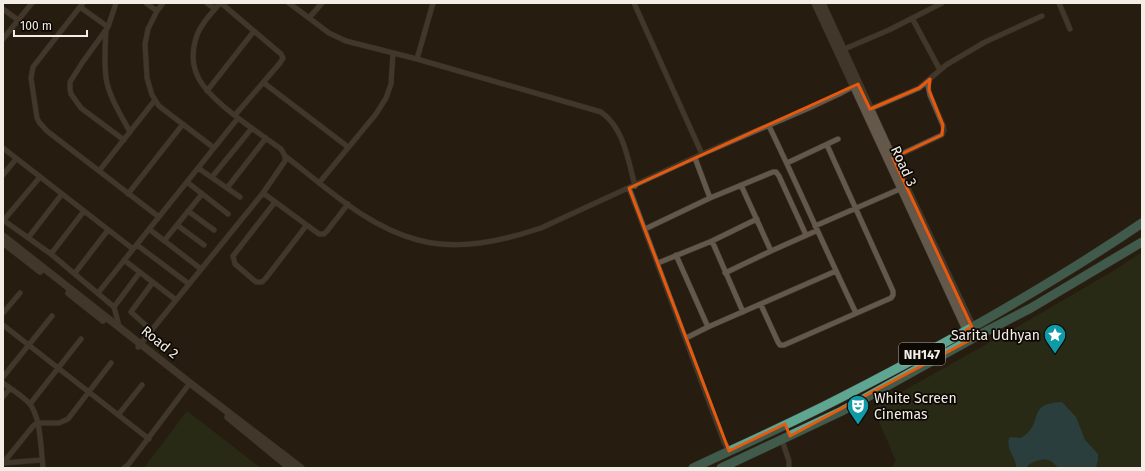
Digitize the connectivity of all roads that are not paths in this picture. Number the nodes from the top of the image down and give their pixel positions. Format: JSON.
{"nodes":[{"id":1,"x":32,"y":3,"type":"edge"},
{"id":2,"x":116,"y":3,"type":"edge"},
{"id":3,"x":146,"y":3,"type":"edge"},
{"id":4,"x":163,"y":3,"type":"edge"},
{"id":5,"x":207,"y":3,"type":"edge"},
{"id":6,"x":220,"y":3,"type":"edge"},
{"id":7,"x":289,"y":3,"type":"edge"},
{"id":8,"x":322,"y":3,"type":"edge"},
{"id":9,"x":433,"y":3,"type":"edge"},
{"id":10,"x":634,"y":3,"type":"edge"},
{"id":11,"x":815,"y":3,"type":"edge"},
{"id":12,"x":822,"y":3,"type":"edge"},
{"id":13,"x":942,"y":3,"type":"edge"},
{"id":14,"x":1059,"y":3,"type":"edge"},
{"id":15,"x":81,"y":5,"type":"edge"},
{"id":16,"x":3,"y":9,"type":"edge"},
{"id":17,"x":215,"y":9,"type":"junction"},
{"id":18,"x":157,"y":11,"type":"junction"},
{"id":19,"x":1042,"y":16,"type":"dead end"},
{"id":20,"x":309,"y":18,"type":"junction"},
{"id":21,"x":912,"y":18,"type":"junction"},
{"id":22,"x":18,"y":20,"type":"junction"},
{"id":23,"x":1070,"y":28,"type":"dead end"},
{"id":24,"x":107,"y":29,"type":"junction"},
{"id":25,"x":254,"y":30,"type":"junction"},
{"id":26,"x":3,"y":39,"type":"edge"},
{"id":27,"x":840,"y":51,"type":"junction"},
{"id":28,"x":393,"y":53,"type":"junction"},
{"id":29,"x":417,"y":59,"type":"junction"},
{"id":30,"x":940,"y":70,"type":"junction"},
{"id":31,"x":930,"y":79,"type":"junction"},
{"id":32,"x":264,"y":83,"type":"junction"},
{"id":33,"x":856,"y":85,"type":"junction"},
{"id":34,"x":207,"y":91,"type":"junction"},
{"id":35,"x":154,"y":100,"type":"junction"},
{"id":36,"x":870,"y":109,"type":"junction"},
{"id":37,"x":237,"y":117,"type":"junction"},
{"id":38,"x":183,"y":124,"type":"junction"},
{"id":39,"x":769,"y":126,"type":"junction"},
{"id":40,"x":252,"y":128,"type":"junction"},
{"id":41,"x":130,"y":132,"type":"junction"},
{"id":42,"x":266,"y":138,"type":"junction"},
{"id":43,"x":838,"y":139,"type":"dead end"},
{"id":44,"x":124,"y":140,"type":"junction"},
{"id":45,"x":826,"y":144,"type":"junction"},
{"id":46,"x":3,"y":147,"type":"edge"},
{"id":47,"x":348,"y":147,"type":"junction"},
{"id":48,"x":214,"y":148,"type":"junction"},
{"id":49,"x":702,"y":154,"type":"junction"},
{"id":50,"x":285,"y":156,"type":"junction"},
{"id":51,"x":16,"y":158,"type":"junction"},
{"id":52,"x":695,"y":158,"type":"junction"},
{"id":53,"x":890,"y":160,"type":"junction"},
{"id":54,"x":787,"y":163,"type":"junction"},
{"id":55,"x":198,"y":168,"type":"junction"},
{"id":56,"x":99,"y":171,"type":"junction"},
{"id":57,"x":3,"y":174,"type":"edge"},
{"id":58,"x":40,"y":176,"type":"junction"},
{"id":59,"x":212,"y":177,"type":"junction"},
{"id":60,"x":187,"y":182,"type":"junction"},
{"id":61,"x":319,"y":183,"type":"junction"},
{"id":62,"x":635,"y":186,"type":"junction"},
{"id":63,"x":740,"y":186,"type":"junction"},
{"id":64,"x":227,"y":188,"type":"junction"},
{"id":65,"x":629,"y":188,"type":"junction"},
{"id":66,"x":900,"y":188,"type":"junction"},
{"id":67,"x":263,"y":193,"type":"junction"},
{"id":68,"x":62,"y":194,"type":"junction"},
{"id":69,"x":128,"y":194,"type":"junction"},
{"id":70,"x":202,"y":194,"type":"junction"},
{"id":71,"x":240,"y":197,"type":"dead end"},
{"id":72,"x":710,"y":198,"type":"junction"},
{"id":73,"x":275,"y":202,"type":"junction"},
{"id":74,"x":348,"y":204,"type":"junction"},
{"id":75,"x":855,"y":208,"type":"junction"},
{"id":76,"x":84,"y":211,"type":"junction"},
{"id":77,"x":188,"y":211,"type":"junction"},
{"id":78,"x":228,"y":214,"type":"dead end"},
{"id":79,"x":158,"y":217,"type":"junction"},
{"id":80,"x":757,"y":219,"type":"junction"},
{"id":81,"x":3,"y":220,"type":"edge"},
{"id":82,"x":1142,"y":223,"type":"edge"},
{"id":83,"x":177,"y":225,"type":"junction"},
{"id":84,"x":306,"y":226,"type":"junction"},
{"id":85,"x":816,"y":228,"type":"junction"},
{"id":86,"x":149,"y":229,"type":"junction"},
{"id":87,"x":645,"y":229,"type":"junction"},
{"id":88,"x":108,"y":230,"type":"junction"},
{"id":89,"x":214,"y":230,"type":"dead end"},
{"id":90,"x":806,"y":235,"type":"junction"},
{"id":91,"x":3,"y":236,"type":"edge"},
{"id":92,"x":28,"y":238,"type":"junction"},
{"id":93,"x":164,"y":241,"type":"junction"},
{"id":94,"x":712,"y":241,"type":"junction"},
{"id":95,"x":3,"y":242,"type":"edge"},
{"id":96,"x":1142,"y":242,"type":"edge"},
{"id":97,"x":137,"y":244,"type":"junction"},
{"id":98,"x":204,"y":245,"type":"dead end"},
{"id":99,"x":133,"y":249,"type":"junction"},
{"id":100,"x":772,"y":250,"type":"junction"},
{"id":101,"x":51,"y":254,"type":"junction"},
{"id":102,"x":676,"y":255,"type":"junction"},
{"id":103,"x":124,"y":260,"type":"junction"},
{"id":104,"x":658,"y":263,"type":"junction"},
{"id":105,"x":201,"y":269,"type":"junction"},
{"id":106,"x":836,"y":271,"type":"junction"},
{"id":107,"x":140,"y":272,"type":"junction"},
{"id":108,"x":75,"y":273,"type":"junction"},
{"id":109,"x":726,"y":273,"type":"junction"},
{"id":110,"x":153,"y":282,"type":"junction"},
{"id":111,"x":189,"y":284,"type":"junction"},
{"id":112,"x":20,"y":293,"type":"dead end"},
{"id":113,"x":98,"y":293,"type":"junction"},
{"id":114,"x":176,"y":300,"type":"junction"},
{"id":115,"x":761,"y":305,"type":"junction"},
{"id":116,"x":114,"y":307,"type":"junction"},
{"id":117,"x":743,"y":312,"type":"junction"},
{"id":118,"x":3,"y":313,"type":"edge"},
{"id":119,"x":856,"y":313,"type":"junction"},
{"id":120,"x":52,"y":316,"type":"dead end"},
{"id":121,"x":3,"y":325,"type":"edge"},
{"id":122,"x":119,"y":326,"type":"junction"},
{"id":123,"x":708,"y":327,"type":"junction"},
{"id":124,"x":969,"y":329,"type":"junction"},
{"id":125,"x":151,"y":330,"type":"junction"},
{"id":126,"x":686,"y":338,"type":"junction"},
{"id":127,"x":974,"y":338,"type":"junction"},
{"id":128,"x":81,"y":339,"type":"dead end"},
{"id":129,"x":28,"y":345,"type":"junction"},
{"id":130,"x":140,"y":345,"type":"junction"},
{"id":131,"x":111,"y":363,"type":"dead end"},
{"id":132,"x":58,"y":368,"type":"junction"},
{"id":133,"x":3,"y":377,"type":"edge"},
{"id":134,"x":3,"y":383,"type":"edge"},
{"id":135,"x":142,"y":385,"type":"dead end"},
{"id":136,"x":189,"y":385,"type":"junction"},
{"id":137,"x":10,"y":388,"type":"junction"},
{"id":138,"x":88,"y":392,"type":"junction"},
{"id":139,"x":3,"y":398,"type":"edge"},
{"id":140,"x":30,"y":404,"type":"junction"},
{"id":141,"x":118,"y":415,"type":"junction"},
{"id":142,"x":37,"y":423,"type":"junction"},
{"id":143,"x":785,"y":424,"type":"junction"},
{"id":144,"x":786,"y":438,"type":"junction"},
{"id":145,"x":148,"y":439,"type":"junction"},
{"id":146,"x":729,"y":451,"type":"junction"},
{"id":147,"x":42,"y":460,"type":"junction"},
{"id":148,"x":3,"y":463,"type":"edge"},
{"id":149,"x":43,"y":468,"type":"edge"},
{"id":150,"x":124,"y":468,"type":"edge"},
{"id":151,"x":290,"y":468,"type":"edge"},
{"id":152,"x":301,"y":468,"type":"edge"},
{"id":153,"x":693,"y":468,"type":"edge"},
{"id":154,"x":721,"y":468,"type":"edge"},
{"id":155,"x":789,"y":468,"type":"edge"}],
"edges":[{"from":1,"to":22,"type":"street"},
{"from":2,"to":24,"type":"street"},
{"from":3,"to":18,"type":"street"},
{"from":4,"to":18,"type":"street"},
{"from":5,"to":17,"type":"street"},
{"from":6,"to":17,"type":"street"},
{"from":6,"to":25,"type":"street"},
{"from":7,"to":20,"type":"street"},
{"from":8,"to":20,"type":"street"},
{"from":9,"to":29,"type":"street"},
{"from":10,"to":49,"type":"street"},
{"from":11,"to":27,"type":"street","name":"Road 3"},
{"from":12,"to":27,"type":"street","name":"Road 3"},
{"from":13,"to":21,"type":"street"},
{"from":14,"to":23,"type":"street"},
{"from":15,"to":24,"type":"street"},
{"from":15,"to":56,"type":"street"},
{"from":16,"to":22,"type":"street"},
{"from":17,"to":34,"type":"street"},
{"from":18,"to":35,"type":"street"},
{"from":19,"to":30,"type":"street"},
{"from":20,"to":28,"type":"street"},
{"from":21,"to":27,"type":"street"},
{"from":21,"to":30,"type":"street"},
{"from":22,"to":26,"type":"street"},
{"from":24,"to":41,"type":"street"},
{"from":24,"to":44,"type":"street"},
{"from":25,"to":32,"type":"street"},
{"from":25,"to":34,"type":"street"},
{"from":27,"to":33,"type":"street","name":"Road 3"},
{"from":28,"to":29,"type":"street"},
{"from":28,"to":47,"type":"street"},
{"from":29,"to":62,"type":"street"},
{"from":30,"to":31,"type":"street"},
{"from":31,"to":36,"type":"street"},
{"from":31,"to":53,"type":"street"},
{"from":32,"to":37,"type":"street"},
{"from":32,"to":47,"type":"street"},
{"from":33,"to":36,"type":"street","name":"Road 3"},
{"from":33,"to":39,"type":"street"},
{"from":33,"to":53,"type":"street","name":"Road 3"},
{"from":34,"to":37,"type":"street"},
{"from":35,"to":38,"type":"street"},
{"from":35,"to":41,"type":"street"},
{"from":36,"to":53,"type":"street","name":"Road 3"},
{"from":37,"to":40,"type":"street"},
{"from":37,"to":48,"type":"street"},
{"from":38,"to":48,"type":"street"},
{"from":38,"to":69,"type":"street"},
{"from":39,"to":49,"type":"street"},
{"from":39,"to":54,"type":"street"},
{"from":40,"to":42,"type":"street"},
{"from":40,"to":59,"type":"street"},
{"from":41,"to":44,"type":"street"},
{"from":42,"to":50,"type":"street"},
{"from":42,"to":64,"type":"street"},
{"from":43,"to":45,"type":"street"},
{"from":44,"to":56,"type":"street"},
{"from":45,"to":54,"type":"street"},
{"from":45,"to":75,"type":"street"},
{"from":46,"to":51,"type":"street"},
{"from":47,"to":61,"type":"street"},
{"from":48,"to":55,"type":"street"},
{"from":49,"to":52,"type":"street"},
{"from":50,"to":61,"type":"street"},
{"from":50,"to":67,"type":"street"},
{"from":51,"to":57,"type":"street"},
{"from":51,"to":58,"type":"street"},
{"from":52,"to":62,"type":"street"},
{"from":52,"to":72,"type":"street"},
{"from":53,"to":66,"type":"street","name":"Road 3"},
{"from":53,"to":124,"type":"street","name":"Road 3"},
{"from":54,"to":85,"type":"street"},
{"from":55,"to":59,"type":"street"},
{"from":55,"to":60,"type":"street"},
{"from":56,"to":69,"type":"street"},
{"from":58,"to":68,"type":"street"},
{"from":58,"to":81,"type":"street"},
{"from":59,"to":64,"type":"street"},
{"from":60,"to":70,"type":"street"},
{"from":60,"to":79,"type":"street"},
{"from":61,"to":74,"type":"street"},
{"from":62,"to":65,"type":"street"},
{"from":63,"to":72,"type":"street"},
{"from":63,"to":80,"type":"street"},
{"from":63,"to":90,"type":"street"},
{"from":64,"to":71,"type":"street"},
{"from":65,"to":74,"type":"street"},
{"from":65,"to":87,"type":"street"},
{"from":66,"to":75,"type":"street"},
{"from":66,"to":124,"type":"street","name":"Road 3"},
{"from":67,"to":73,"type":"street"},
{"from":67,"to":105,"type":"street"},
{"from":68,"to":76,"type":"street"},
{"from":68,"to":92,"type":"street"},
{"from":69,"to":79,"type":"street"},
{"from":70,"to":77,"type":"street"},
{"from":70,"to":78,"type":"street"},
{"from":72,"to":87,"type":"street"},
{"from":73,"to":84,"type":"street"},
{"from":73,"to":84,"type":"street"},
{"from":74,"to":84,"type":"street"},
{"from":75,"to":85,"type":"street"},
{"from":75,"to":119,"type":"street"},
{"from":76,"to":88,"type":"street"},
{"from":76,"to":101,"type":"street"},
{"from":77,"to":83,"type":"street"},
{"from":77,"to":89,"type":"street"},
{"from":79,"to":86,"type":"street"},
{"from":80,"to":94,"type":"street"},
{"from":80,"to":100,"type":"street"},
{"from":81,"to":92,"type":"street"},
{"from":82,"to":124,"type":"highway","number":"NH147"},
{"from":83,"to":93,"type":"street"},
{"from":83,"to":98,"type":"street"},
{"from":85,"to":90,"type":"street"},
{"from":85,"to":106,"type":"street"},
{"from":86,"to":93,"type":"street"},
{"from":86,"to":97,"type":"street"},
{"from":87,"to":104,"type":"street"},
{"from":88,"to":99,"type":"street"},
{"from":88,"to":108,"type":"street"},
{"from":90,"to":100,"type":"street"},
{"from":91,"to":122,"type":"street","name":"Road 2"},
{"from":92,"to":101,"type":"street"},
{"from":93,"to":105,"type":"street"},
{"from":94,"to":102,"type":"street"},
{"from":94,"to":109,"type":"street"},
{"from":95,"to":130,"type":"street","name":"Road 2"},
{"from":96,"to":127,"type":"highway","number":"NH147"},
{"from":97,"to":99,"type":"street"},
{"from":97,"to":111,"type":"street"},
{"from":99,"to":103,"type":"street"},
{"from":100,"to":109,"type":"street"},
{"from":101,"to":108,"type":"street"},
{"from":102,"to":104,"type":"street"},
{"from":102,"to":123,"type":"street"},
{"from":103,"to":107,"type":"street"},
{"from":103,"to":113,"type":"street"},
{"from":104,"to":126,"type":"street"},
{"from":105,"to":111,"type":"street"},
{"from":106,"to":115,"type":"street"},
{"from":106,"to":119,"type":"street"},
{"from":107,"to":110,"type":"street"},
{"from":107,"to":116,"type":"street"},
{"from":108,"to":113,"type":"street"},
{"from":109,"to":117,"type":"street"},
{"from":110,"to":114,"type":"street"},
{"from":110,"to":125,"type":"street"},
{"from":111,"to":114,"type":"street"},
{"from":112,"to":118,"type":"street"},
{"from":113,"to":116,"type":"street"},
{"from":114,"to":125,"type":"street"},
{"from":115,"to":117,"type":"street"},
{"from":115,"to":119,"type":"street"},
{"from":116,"to":122,"type":"street"},
{"from":117,"to":123,"type":"street"},
{"from":120,"to":129,"type":"street"},
{"from":121,"to":129,"type":"street"},
{"from":122,"to":130,"type":"street","name":"Road 2"},
{"from":123,"to":126,"type":"street"},
{"from":124,"to":127,"type":"street","name":"Road 3"},
{"from":124,"to":143,"type":"highway","number":"NH147"},
{"from":125,"to":130,"type":"street"},
{"from":126,"to":146,"type":"street"},
{"from":127,"to":144,"type":"highway","number":"NH147"},
{"from":128,"to":132,"type":"street"},
{"from":129,"to":132,"type":"street"},
{"from":129,"to":133,"type":"street"},
{"from":130,"to":136,"type":"street","name":"Road 2"},
{"from":131,"to":138,"type":"street"},
{"from":132,"to":138,"type":"street"},
{"from":132,"to":140,"type":"street"},
{"from":134,"to":137,"type":"street"},
{"from":135,"to":141,"type":"street"},
{"from":136,"to":145,"type":"street"},
{"from":136,"to":151,"type":"street","name":"Road 2"},
{"from":136,"to":152,"type":"street","name":"Road 2"},
{"from":137,"to":139,"type":"street"},
{"from":137,"to":140,"type":"street"},
{"from":138,"to":141,"type":"street"},
{"from":138,"to":142,"type":"street"},
{"from":140,"to":142,"type":"street"},
{"from":141,"to":145,"type":"street"},
{"from":142,"to":147,"type":"street"},
{"from":142,"to":148,"type":"street"},
{"from":143,"to":144,"type":"highway"},
{"from":143,"to":146,"type":"highway","number":"NH147"},
{"from":144,"to":154,"type":"highway","number":"NH147"},
{"from":144,"to":155,"type":"street"},
{"from":145,"to":150,"type":"street"},
{"from":146,"to":153,"type":"highway","number":"NH147"},
{"from":147,"to":148,"type":"street"},
{"from":147,"to":149,"type":"street"}]}
